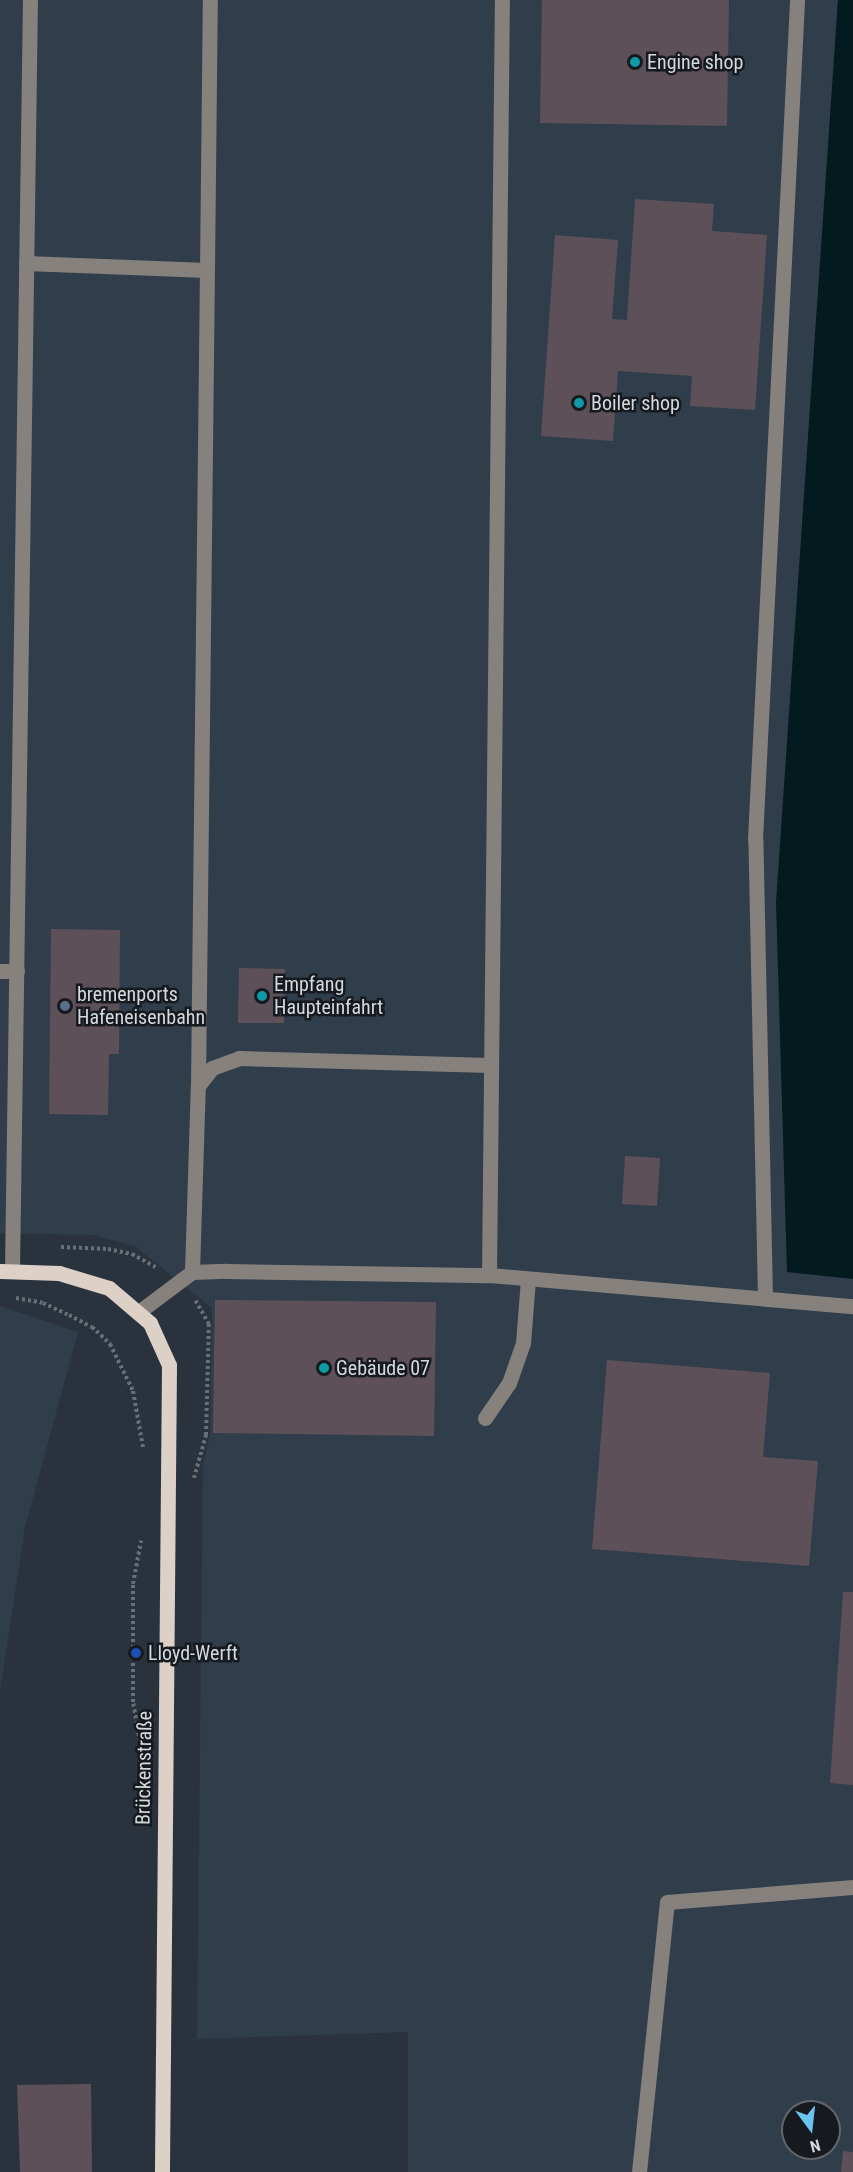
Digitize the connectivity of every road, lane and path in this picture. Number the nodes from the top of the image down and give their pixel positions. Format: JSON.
{"nodes":[{"id":1,"x":30,"y":0,"type":"edge"},
{"id":2,"x":210,"y":0,"type":"edge"},
{"id":3,"x":502,"y":0,"type":"edge"},
{"id":4,"x":797,"y":0,"type":"edge"},
{"id":5,"x":26,"y":263,"type":"junction"},
{"id":6,"x":207,"y":270,"type":"junction"},
{"id":7,"x":0,"y":971,"type":"edge"},
{"id":8,"x":17,"y":971,"type":"junction"},
{"id":9,"x":490,"y":1065,"type":"junction"},
{"id":10,"x":198,"y":1086,"type":"junction"},
{"id":11,"x":6,"y":1271,"type":"edge"},
{"id":12,"x":192,"y":1272,"type":"junction"},
{"id":13,"x":489,"y":1275,"type":"junction"},
{"id":14,"x":528,"y":1279,"type":"junction"},
{"id":15,"x":8,"y":1297,"type":"dead end"},
{"id":16,"x":765,"y":1298,"type":"junction"},
{"id":17,"x":853,"y":1306,"type":"edge"},
{"id":18,"x":140,"y":1311,"type":"junction"},
{"id":19,"x":485,"y":1418,"type":"dead end"},
{"id":20,"x":148,"y":1460,"type":"dead end"},
{"id":21,"x":853,"y":1887,"type":"edge"},
{"id":22,"x":162,"y":2172,"type":"edge"},
{"id":23,"x":639,"y":2172,"type":"edge"}],
"edges":[{"from":1,"to":5,"type":"street"},
{"from":2,"to":6,"type":"street"},
{"from":3,"to":9,"type":"street"},
{"from":4,"to":16,"type":"street"},
{"from":5,"to":6,"type":"street"},
{"from":5,"to":8,"type":"street"},
{"from":6,"to":10,"type":"street"},
{"from":7,"to":8,"type":"street"},
{"from":8,"to":11,"type":"street"},
{"from":9,"to":10,"type":"street"},
{"from":9,"to":13,"type":"street"},
{"from":10,"to":12,"type":"street"},
{"from":11,"to":18,"type":"main road"},
{"from":12,"to":13,"type":"street"},
{"from":12,"to":18,"type":"street"},
{"from":13,"to":14,"type":"street"},
{"from":14,"to":16,"type":"street"},
{"from":14,"to":19,"type":"street"},
{"from":15,"to":20,"type":"path"},
{"from":16,"to":17,"type":"street"},
{"from":18,"to":22,"type":"main road","name":"Brückenstraße"},
{"from":21,"to":23,"type":"street"}]}
